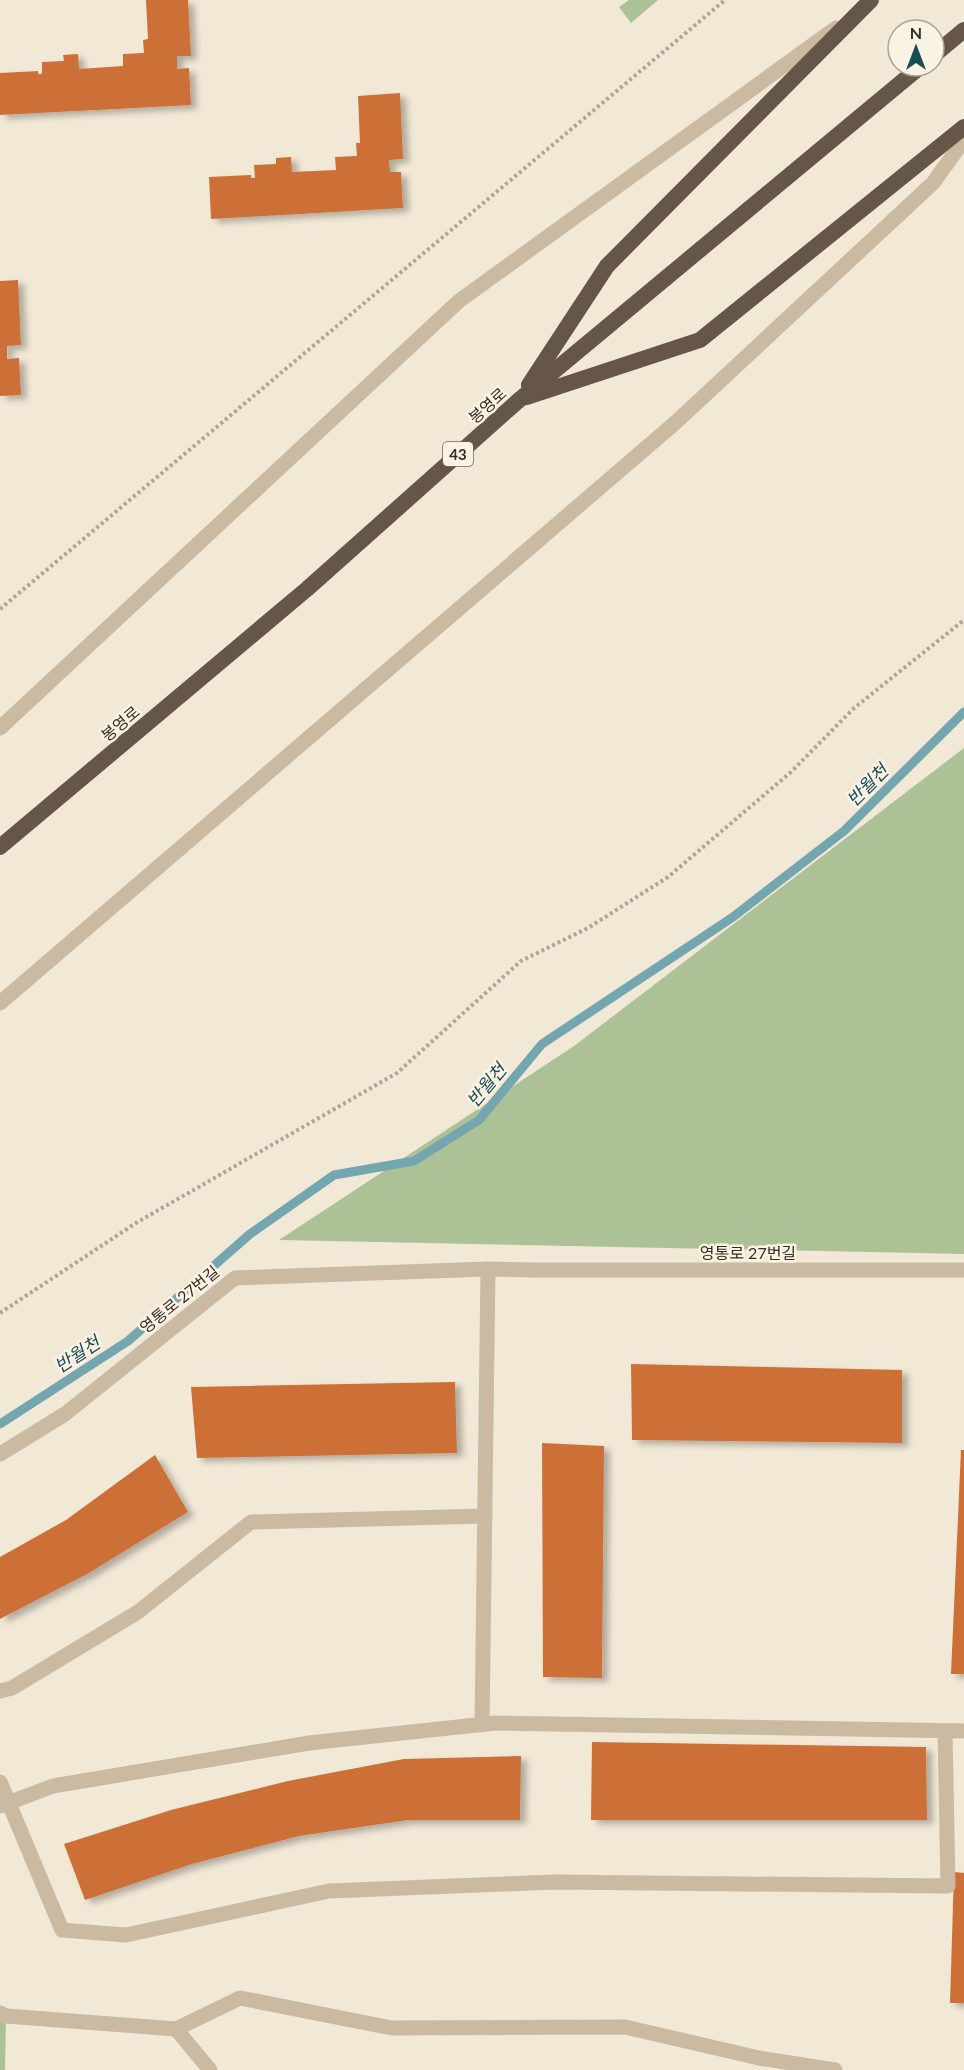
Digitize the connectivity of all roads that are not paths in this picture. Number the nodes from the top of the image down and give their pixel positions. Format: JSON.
{"nodes":[{"id":1,"x":871,"y":0,"type":"edge"},
{"id":2,"x":853,"y":16,"type":"junction"},
{"id":3,"x":964,"y":30,"type":"edge"},
{"id":4,"x":946,"y":45,"type":"edge"},
{"id":5,"x":907,"y":78,"type":"edge"},
{"id":6,"x":964,"y":126,"type":"edge"},
{"id":7,"x":964,"y":140,"type":"edge"},
{"id":8,"x":518,"y":401,"type":"junction"},
{"id":9,"x":0,"y":728,"type":"edge"},
{"id":10,"x":0,"y":847,"type":"edge"},
{"id":11,"x":0,"y":1003,"type":"edge"},
{"id":12,"x":488,"y":1269,"type":"junction"},
{"id":13,"x":964,"y":1270,"type":"edge"},
{"id":14,"x":0,"y":1454,"type":"edge"},
{"id":15,"x":485,"y":1516,"type":"junction"},
{"id":16,"x":0,"y":1691,"type":"edge"},
{"id":17,"x":482,"y":1725,"type":"junction"},
{"id":18,"x":945,"y":1731,"type":"junction"},
{"id":19,"x":964,"y":1731,"type":"edge"},
{"id":20,"x":0,"y":1782,"type":"edge"},
{"id":21,"x":4,"y":1804,"type":"edge"},
{"id":22,"x":0,"y":2013,"type":"edge"},
{"id":23,"x":176,"y":2029,"type":"junction"},
{"id":24,"x":210,"y":2070,"type":"edge"},
{"id":25,"x":835,"y":2070,"type":"edge"}],
"edges":[{"from":1,"to":2,"type":"highway"},
{"from":2,"to":8,"type":"highway"},
{"from":2,"to":9,"type":"street"},
{"from":3,"to":4,"type":"highway"},
{"from":5,"to":8,"type":"highway","name":"봉영로","number":"43"},
{"from":6,"to":8,"type":"highway"},
{"from":7,"to":11,"type":"street"},
{"from":8,"to":10,"type":"highway","name":"봉영로","number":"43"},
{"from":12,"to":13,"type":"street","name":"영통로 27번길"},
{"from":12,"to":14,"type":"street","name":"영통로 27번길"},
{"from":12,"to":15,"type":"street"},
{"from":15,"to":16,"type":"street"},
{"from":15,"to":17,"type":"street"},
{"from":17,"to":18,"type":"street"},
{"from":17,"to":21,"type":"street"},
{"from":18,"to":19,"type":"street"},
{"from":18,"to":21,"type":"street"},
{"from":20,"to":21,"type":"street"},
{"from":22,"to":23,"type":"street"},
{"from":23,"to":24,"type":"street"},
{"from":23,"to":25,"type":"street"}]}
